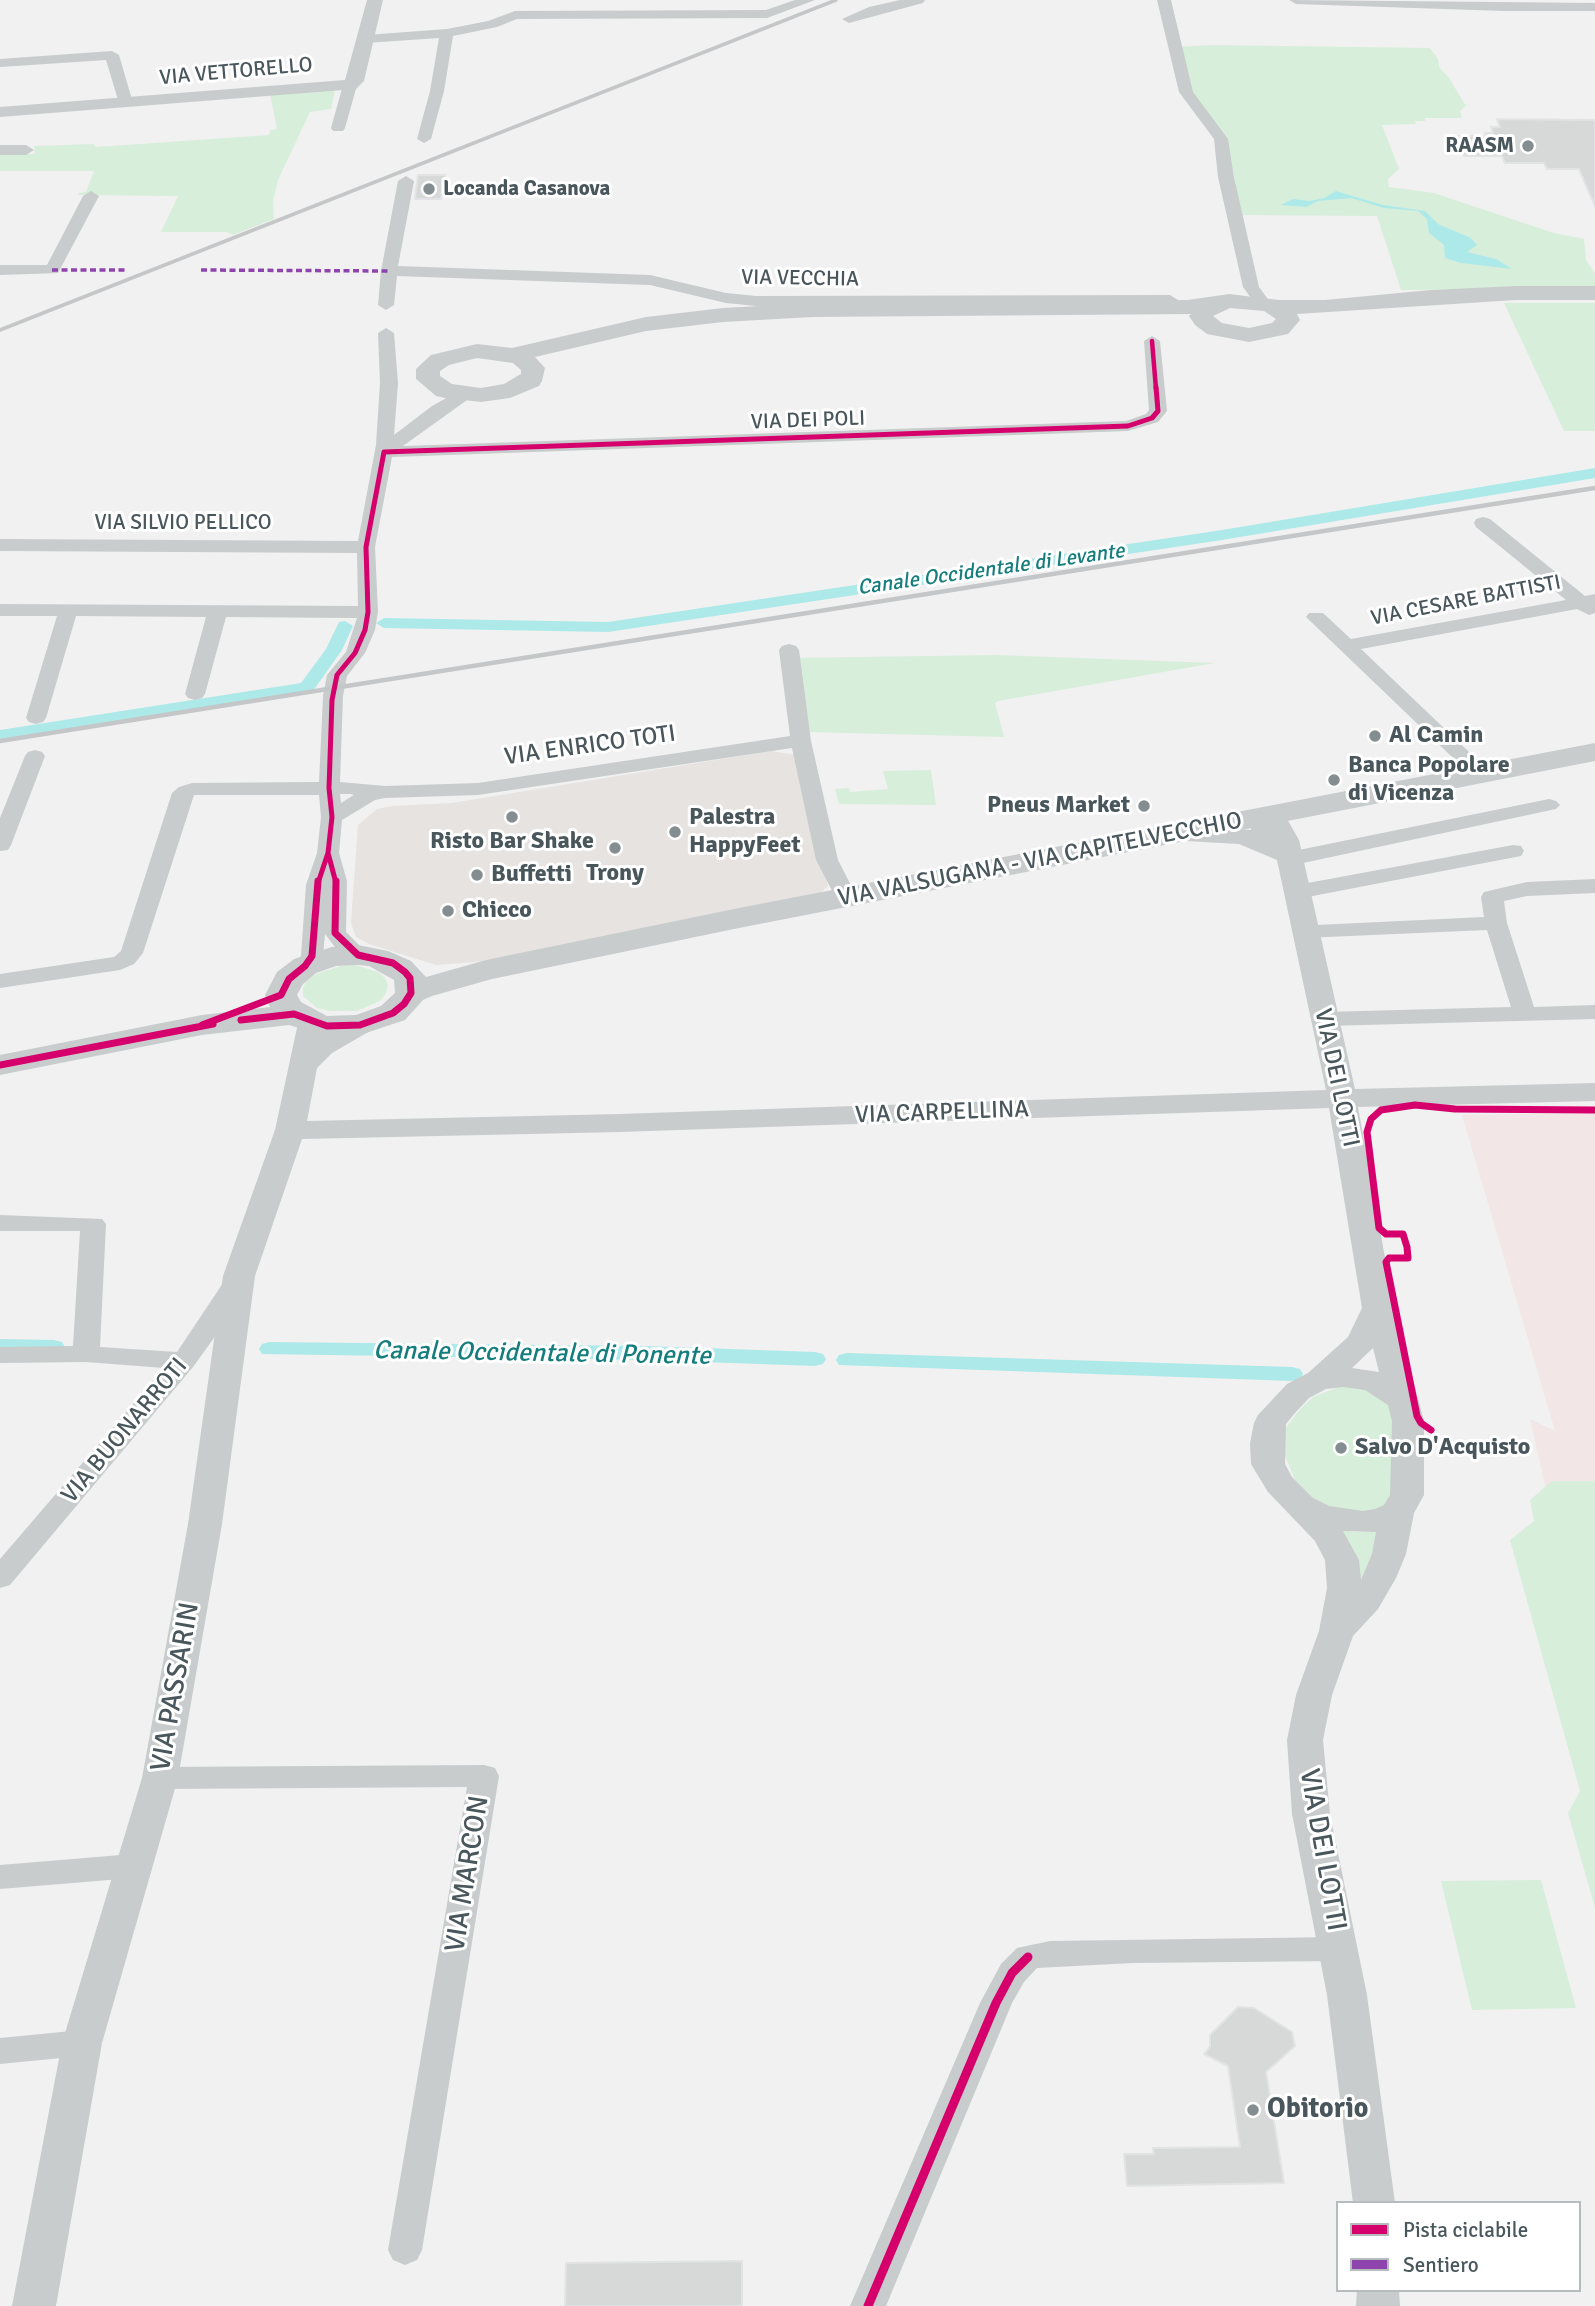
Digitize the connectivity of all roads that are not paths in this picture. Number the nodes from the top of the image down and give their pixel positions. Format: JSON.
{"nodes":[{"id":1,"x":375,"y":0,"type":"edge"},
{"id":2,"x":808,"y":0,"type":"edge"},
{"id":3,"x":918,"y":0,"type":"edge"},
{"id":4,"x":1164,"y":0,"type":"edge"},
{"id":5,"x":1296,"y":0,"type":"edge"},
{"id":6,"x":1595,"y":7,"type":"edge"},
{"id":7,"x":750,"y":15,"type":"junction"},
{"id":8,"x":849,"y":19,"type":"dead end"},
{"id":9,"x":492,"y":24,"type":"junction"},
{"id":10,"x":447,"y":33,"type":"junction"},
{"id":11,"x":366,"y":38,"type":"junction"},
{"id":12,"x":0,"y":63,"type":"edge"},
{"id":13,"x":350,"y":85,"type":"junction"},
{"id":14,"x":126,"y":103,"type":"junction"},
{"id":15,"x":0,"y":112,"type":"edge"},
{"id":16,"x":338,"y":128,"type":"dead end"},
{"id":17,"x":424,"y":139,"type":"dead end"},
{"id":18,"x":0,"y":150,"type":"edge"},
{"id":19,"x":26,"y":150,"type":"dead end"},
{"id":20,"x":406,"y":181,"type":"dead end"},
{"id":21,"x":91,"y":196,"type":"dead end"},
{"id":22,"x":0,"y":270,"type":"edge"},
{"id":23,"x":389,"y":271,"type":"junction"},
{"id":24,"x":1595,"y":293,"type":"edge"},
{"id":25,"x":1263,"y":303,"type":"junction"},
{"id":26,"x":386,"y":305,"type":"dead end"},
{"id":27,"x":721,"y":306,"type":"junction"},
{"id":28,"x":1208,"y":312,"type":"junction"},
{"id":29,"x":679,"y":320,"type":"junction"},
{"id":30,"x":386,"y":333,"type":"dead end"},
{"id":31,"x":1152,"y":341,"type":"dead end"},
{"id":32,"x":522,"y":359,"type":"junction"},
{"id":33,"x":449,"y":398,"type":"junction"},
{"id":34,"x":384,"y":452,"type":"junction"},
{"id":35,"x":1483,"y":523,"type":"dead end"},
{"id":36,"x":0,"y":545,"type":"edge"},
{"id":37,"x":366,"y":547,"type":"junction"},
{"id":38,"x":1591,"y":605,"type":"edge"},
{"id":39,"x":0,"y":610,"type":"edge"},
{"id":40,"x":218,"y":610,"type":"junction"},
{"id":41,"x":68,"y":611,"type":"junction"},
{"id":42,"x":368,"y":612,"type":"junction"},
{"id":43,"x":1316,"y":617,"type":"dead end"},
{"id":44,"x":1345,"y":646,"type":"junction"},
{"id":45,"x":789,"y":650,"type":"dead end"},
{"id":46,"x":195,"y":694,"type":"dead end"},
{"id":47,"x":36,"y":718,"type":"dead end"},
{"id":48,"x":801,"y":741,"type":"junction"},
{"id":49,"x":1595,"y":752,"type":"edge"},
{"id":50,"x":35,"y":756,"type":"dead end"},
{"id":51,"x":1482,"y":774,"type":"junction"},
{"id":52,"x":329,"y":788,"type":"junction"},
{"id":53,"x":385,"y":792,"type":"junction"},
{"id":54,"x":1549,"y":805,"type":"dead end"},
{"id":55,"x":1317,"y":806,"type":"junction"},
{"id":56,"x":332,"y":817,"type":"junction"},
{"id":57,"x":1262,"y":817,"type":"junction"},
{"id":58,"x":1175,"y":833,"type":"junction"},
{"id":59,"x":0,"y":845,"type":"edge"},
{"id":60,"x":1283,"y":850,"type":"junction"},
{"id":61,"x":1513,"y":851,"type":"dead end"},
{"id":62,"x":328,"y":853,"type":"junction"},
{"id":63,"x":1595,"y":886,"type":"edge"},
{"id":64,"x":1297,"y":892,"type":"junction"},
{"id":65,"x":846,"y":897,"type":"junction"},
{"id":66,"x":1496,"y":923,"type":"junction"},
{"id":67,"x":1304,"y":931,"type":"junction"},
{"id":68,"x":358,"y":955,"type":"junction"},
{"id":69,"x":305,"y":966,"type":"junction"},
{"id":70,"x":0,"y":981,"type":"edge"},
{"id":71,"x":408,"y":983,"type":"junction"},
{"id":72,"x":296,"y":1011,"type":"junction"},
{"id":73,"x":1595,"y":1012,"type":"edge"},
{"id":74,"x":1524,"y":1013,"type":"junction"},
{"id":75,"x":1324,"y":1019,"type":"junction"},
{"id":76,"x":360,"y":1025,"type":"junction"},
{"id":77,"x":0,"y":1065,"type":"edge"},
{"id":78,"x":303,"y":1066,"type":"junction"},
{"id":79,"x":1595,"y":1092,"type":"edge"},
{"id":80,"x":1342,"y":1098,"type":"junction"},
{"id":81,"x":290,"y":1130,"type":"junction"},
{"id":82,"x":0,"y":1223,"type":"edge"},
{"id":83,"x":239,"y":1276,"type":"junction"},
{"id":84,"x":1378,"y":1308,"type":"junction"},
{"id":85,"x":0,"y":1354,"type":"edge"},
{"id":86,"x":86,"y":1354,"type":"junction"},
{"id":87,"x":184,"y":1361,"type":"junction"},
{"id":88,"x":1319,"y":1380,"type":"junction"},
{"id":89,"x":1403,"y":1401,"type":"junction"},
{"id":90,"x":1301,"y":1506,"type":"junction"},
{"id":91,"x":1397,"y":1513,"type":"junction"},
{"id":92,"x":0,"y":1578,"type":"edge"},
{"id":93,"x":1337,"y":1631,"type":"junction"},
{"id":94,"x":160,"y":1778,"type":"junction"},
{"id":95,"x":133,"y":1866,"type":"junction"},
{"id":96,"x":0,"y":1877,"type":"edge"},
{"id":97,"x":1339,"y":1949,"type":"junction"},
{"id":98,"x":82,"y":2043,"type":"junction"},
{"id":99,"x":0,"y":2051,"type":"edge"},
{"id":100,"x":1374,"y":2201,"type":"edge"},
{"id":101,"x":405,"y":2250,"type":"dead end"},
{"id":102,"x":34,"y":2306,"type":"edge"},
{"id":103,"x":868,"y":2306,"type":"edge"}],
"edges":[{"from":1,"to":11,"type":"street"},
{"from":2,"to":7,"type":"street"},
{"from":3,"to":8,"type":"street"},
{"from":4,"to":25,"type":"street"},
{"from":5,"to":6,"type":"street"},
{"from":7,"to":9,"type":"street"},
{"from":7,"to":9,"type":"street"},
{"from":9,"to":10,"type":"street"},
{"from":10,"to":11,"type":"street"},
{"from":10,"to":17,"type":"street"},
{"from":11,"to":13,"type":"street"},
{"from":12,"to":14,"type":"street","name":"VIA VETTORELLO"},
{"from":13,"to":14,"type":"street","name":"VIA VETTORELLO"},
{"from":13,"to":16,"type":"street"},
{"from":14,"to":15,"type":"street","name":"VIA VETTORELLO"},
{"from":18,"to":19,"type":"street"},
{"from":20,"to":23,"type":"street"},
{"from":21,"to":22,"type":"street"},
{"from":23,"to":26,"type":"street"},
{"from":23,"to":27,"type":"street","name":"VIA VECCHIA"},
{"from":24,"to":25,"type":"main road"},
{"from":25,"to":28,"type":"main road"},
{"from":25,"to":28,"type":"main road"},
{"from":27,"to":28,"type":"main road"},
{"from":27,"to":29,"type":"main road"},
{"from":27,"to":29,"type":"street"},
{"from":29,"to":32,"type":"main road"},
{"from":30,"to":34,"type":"street"},
{"from":31,"to":34,"type":"street","name":"VIA DEI POLI"},
{"from":32,"to":33,"type":"main road"},
{"from":32,"to":33,"type":"main road"},
{"from":33,"to":34,"type":"street"},
{"from":34,"to":37,"type":"street"},
{"from":35,"to":38,"type":"street"},
{"from":36,"to":37,"type":"street","name":"VIA SILVIO PELLICO"},
{"from":37,"to":42,"type":"street"},
{"from":38,"to":44,"type":"street","name":"VIA CESARE BATTISTI"},
{"from":39,"to":41,"type":"street"},
{"from":40,"to":41,"type":"street"},
{"from":40,"to":42,"type":"street"},
{"from":40,"to":46,"type":"street"},
{"from":41,"to":47,"type":"street"},
{"from":42,"to":52,"type":"street"},
{"from":43,"to":44,"type":"street"},
{"from":44,"to":51,"type":"street"},
{"from":45,"to":48,"type":"street"},
{"from":48,"to":53,"type":"street","name":"VIA ENRICO TOTI"},
{"from":48,"to":65,"type":"street"},
{"from":49,"to":51,"type":"main road","name":"VIA VALSUGANA - VIA CAPITELVECCHIO"},
{"from":50,"to":59,"type":"street"},
{"from":51,"to":55,"type":"main road","name":"VIA VALSUGANA - VIA CAPITELVECCHIO"},
{"from":52,"to":53,"type":"street","name":"VIA ENRICO TOTI"},
{"from":52,"to":56,"type":"street"},
{"from":52,"to":70,"type":"street","name":"VIA ENRICO TOTI"},
{"from":53,"to":56,"type":"street","name":"VIA ENRICO TOTI"},
{"from":54,"to":60,"type":"street"},
{"from":55,"to":57,"type":"main road","name":"VIA VALSUGANA - VIA CAPITELVECCHIO"},
{"from":55,"to":60,"type":"street"},
{"from":56,"to":62,"type":"street"},
{"from":57,"to":58,"type":"main road","name":"VIA VALSUGANA - VIA CAPITELVECCHIO"},
{"from":57,"to":60,"type":"street","name":"VIA DEI LOTTI"},
{"from":58,"to":60,"type":"street"},
{"from":58,"to":65,"type":"main road","name":"VIA VALSUGANA - VIA CAPITELVECCHIO"},
{"from":60,"to":64,"type":"street","name":"VIA DEI LOTTI"},
{"from":61,"to":64,"type":"street"},
{"from":62,"to":68,"type":"street"},
{"from":62,"to":69,"type":"street"},
{"from":63,"to":66,"type":"street"},
{"from":64,"to":67,"type":"street","name":"VIA DEI LOTTI"},
{"from":65,"to":71,"type":"main road","name":"VIA VALSUGANA - VIA CAPITELVECCHIO"},
{"from":66,"to":67,"type":"street"},
{"from":66,"to":74,"type":"street"},
{"from":67,"to":75,"type":"street","name":"VIA DEI LOTTI"},
{"from":68,"to":69,"type":"main road"},
{"from":68,"to":71,"type":"main road"},
{"from":69,"to":72,"type":"main road"},
{"from":71,"to":76,"type":"main road"},
{"from":72,"to":76,"type":"main road"},
{"from":72,"to":77,"type":"main road"},
{"from":72,"to":78,"type":"street","name":"VIA PASSARIN"},
{"from":73,"to":74,"type":"street"},
{"from":74,"to":75,"type":"street"},
{"from":75,"to":80,"type":"street","name":"VIA DEI LOTTI"},
{"from":76,"to":78,"type":"street"},
{"from":78,"to":81,"type":"street","name":"VIA PASSARIN"},
{"from":79,"to":80,"type":"street","name":"VIA CARPELLINA"},
{"from":80,"to":81,"type":"street","name":"VIA CARPELLINA"},
{"from":80,"to":84,"type":"street","name":"VIA DEI LOTTI"},
{"from":81,"to":83,"type":"street","name":"VIA PASSARIN"},
{"from":82,"to":86,"type":"street"},
{"from":83,"to":87,"type":"street","name":"VIA BUONARROTI"},
{"from":83,"to":94,"type":"street","name":"VIA PASSARIN"},
{"from":84,"to":88,"type":"street","name":"VIA DEI LOTTI"},
{"from":84,"to":89,"type":"street","name":"VIA DEI LOTTI"},
{"from":85,"to":86,"type":"street"},
{"from":86,"to":87,"type":"street"},
{"from":87,"to":92,"type":"street","name":"VIA BUONARROTI"},
{"from":88,"to":89,"type":"street"},
{"from":88,"to":90,"type":"street","name":"VIA DEI LOTTI"},
{"from":89,"to":91,"type":"street","name":"VIA DEI LOTTI"},
{"from":90,"to":91,"type":"street","name":"VIA DEI LOTTI"},
{"from":90,"to":93,"type":"street","name":"VIA DEI LOTTI"},
{"from":91,"to":93,"type":"street","name":"VIA DEI LOTTI"},
{"from":93,"to":97,"type":"street","name":"VIA DEI LOTTI"},
{"from":94,"to":95,"type":"street","name":"VIA PASSARIN"},
{"from":94,"to":101,"type":"street","name":"VIA MARCON"},
{"from":95,"to":96,"type":"street"},
{"from":95,"to":98,"type":"street","name":"VIA PASSARIN"},
{"from":97,"to":100,"type":"street","name":"VIA DEI LOTTI"},
{"from":97,"to":103,"type":"street"},
{"from":98,"to":99,"type":"street"},
{"from":98,"to":102,"type":"street","name":"VIA PASSARIN"}]}
